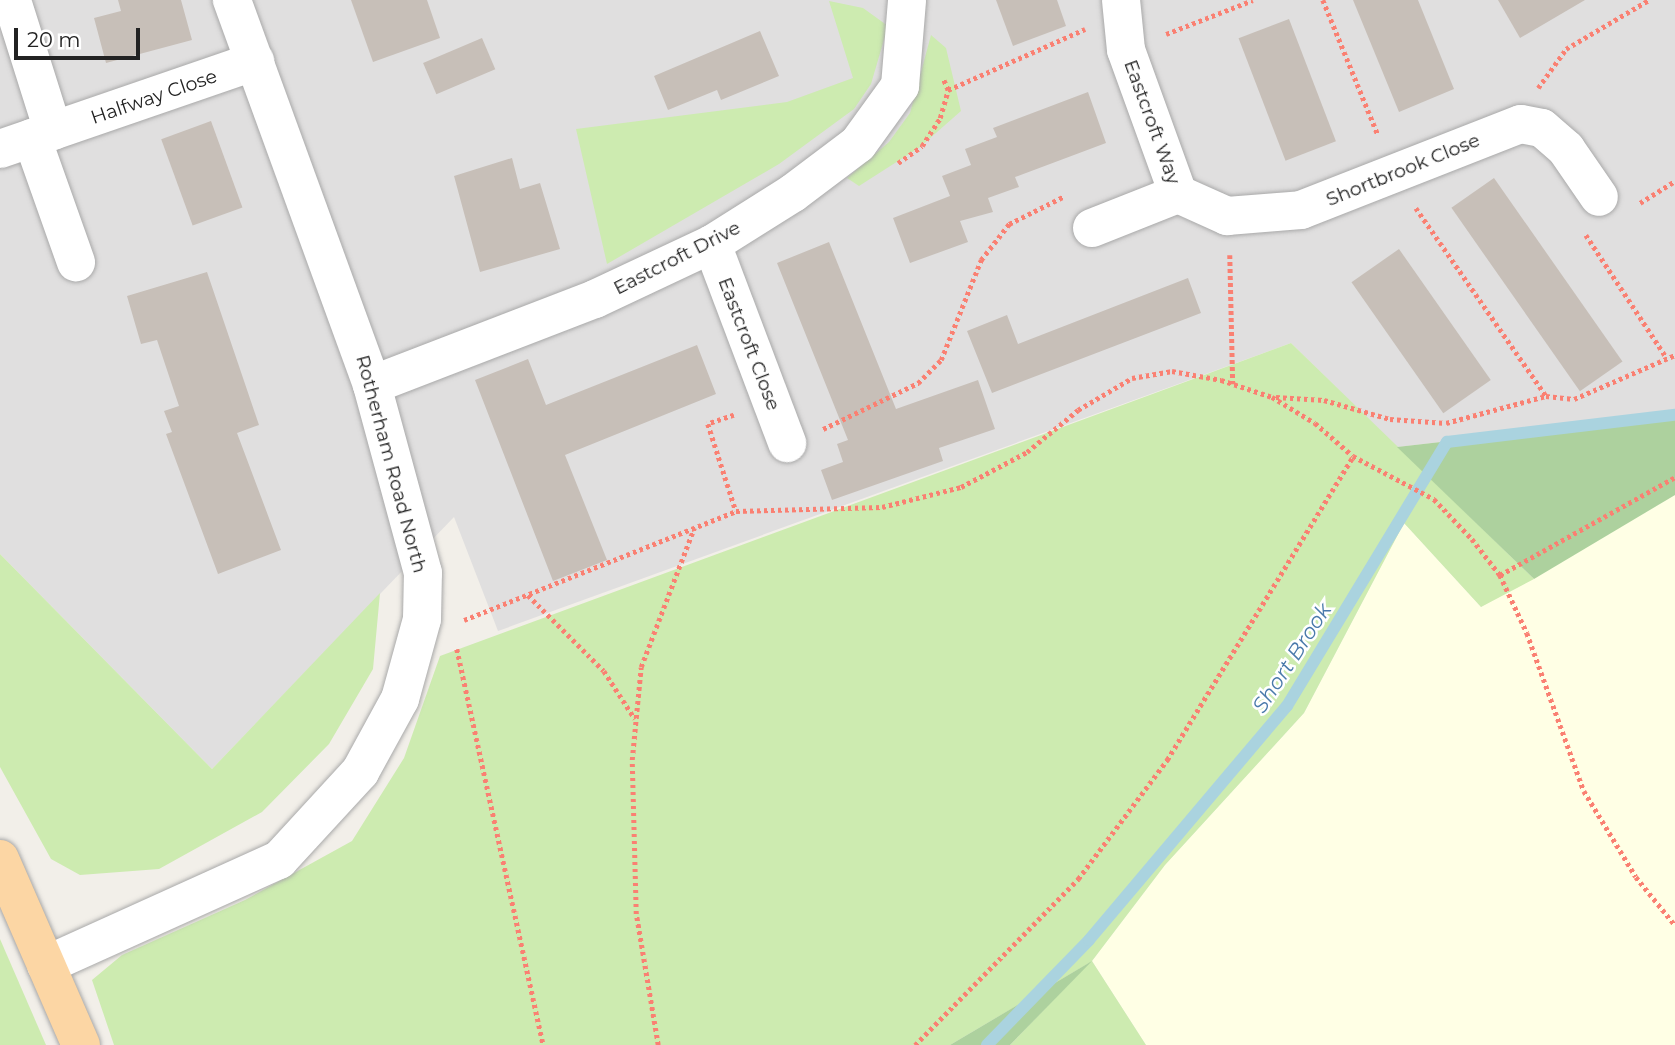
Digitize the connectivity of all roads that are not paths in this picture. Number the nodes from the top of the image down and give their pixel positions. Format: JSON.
{"nodes":[{"id":1,"x":232,"y":0,"type":"edge"},
{"id":2,"x":907,"y":0,"type":"edge"},
{"id":3,"x":14,"y":6,"type":"dead end"},
{"id":4,"x":1124,"y":22,"type":"edge"},
{"id":5,"x":255,"y":61,"type":"junction"},
{"id":6,"x":28,"y":139,"type":"edge"},
{"id":7,"x":1178,"y":194,"type":"junction"},
{"id":8,"x":1599,"y":197,"type":"road end"},
{"id":9,"x":1092,"y":228,"type":"road end"},
{"id":10,"x":712,"y":244,"type":"junction"},
{"id":11,"x":76,"y":262,"type":"dead end"},
{"id":12,"x":372,"y":385,"type":"junction"},
{"id":13,"x":787,"y":443,"type":"road end"},
{"id":14,"x":0,"y":859,"type":"edge"},
{"id":15,"x":46,"y":965,"type":"junction"},
{"id":16,"x":81,"y":1045,"type":"edge"}],
"edges":[{"from":1,"to":5,"type":"street","name":"Rotherham Road North"},
{"from":2,"to":10,"type":"street","name":"Eastcroft Drive"},
{"from":3,"to":6,"type":"street"},
{"from":4,"to":7,"type":"street","name":"Eastcroft Way"},
{"from":5,"to":6,"type":"street","name":"Halfway Close"},
{"from":5,"to":12,"type":"street","name":"Rotherham Road North"},
{"from":6,"to":11,"type":"street"},
{"from":7,"to":8,"type":"street","name":"Shortbrook Close"},
{"from":7,"to":9,"type":"street","name":"Eastcroft Way"},
{"from":10,"to":12,"type":"street","name":"Eastcroft Drive"},
{"from":10,"to":13,"type":"street","name":"Eastcroft Close"},
{"from":12,"to":15,"type":"street","name":"Rotherham Road North"},
{"from":14,"to":15,"type":"main road"},
{"from":15,"to":16,"type":"main road"}]}
